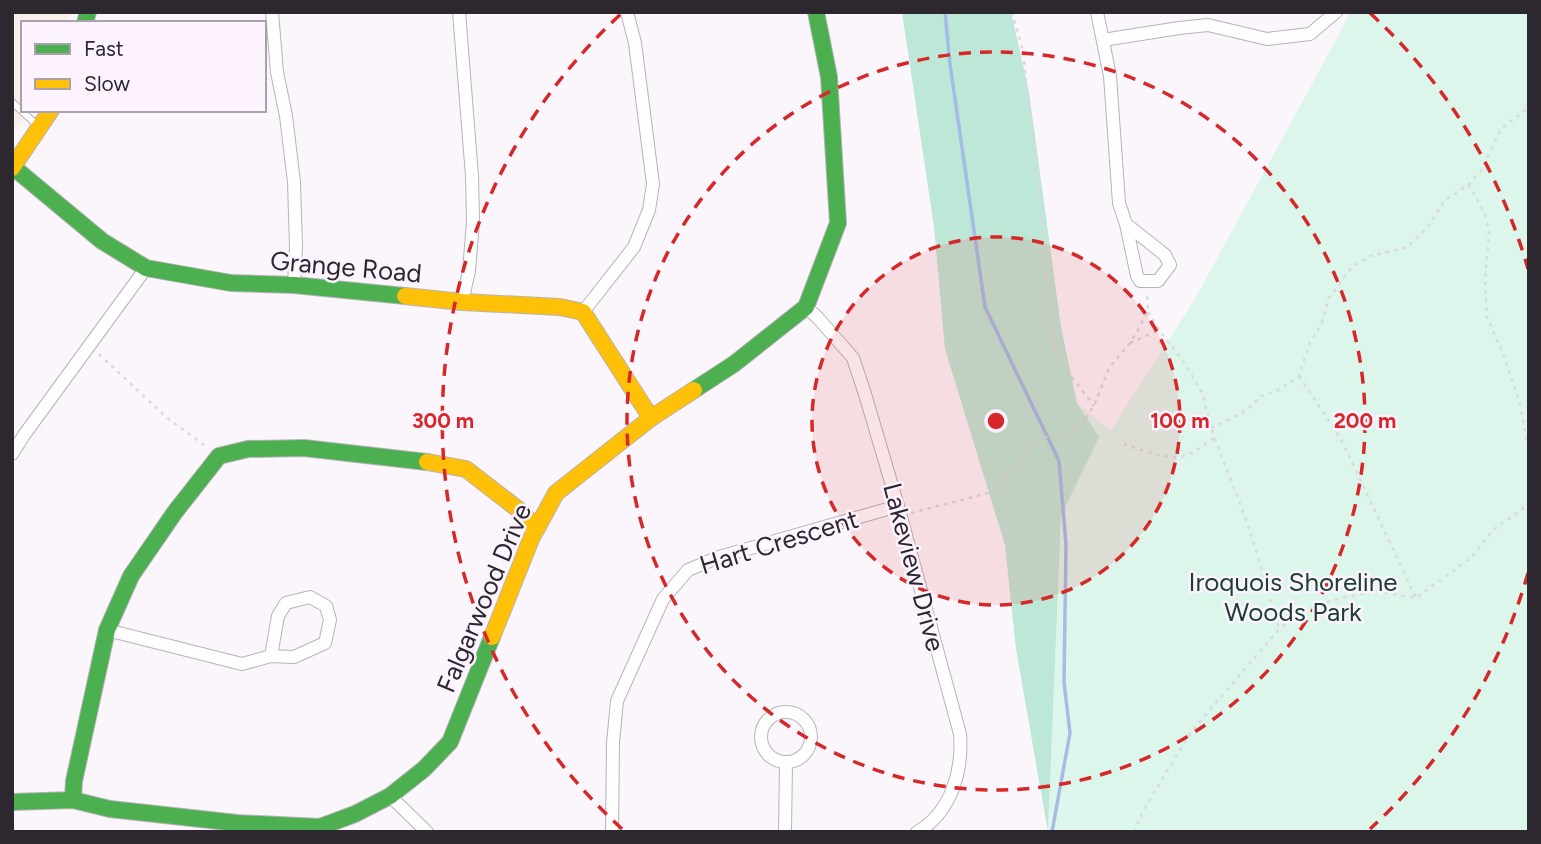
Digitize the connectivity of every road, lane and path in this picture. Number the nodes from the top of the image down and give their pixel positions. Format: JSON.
{"nodes":[{"id":1,"x":272,"y":12,"type":"edge"},
{"id":2,"x":460,"y":12,"type":"edge"},
{"id":3,"x":627,"y":12,"type":"edge"},
{"id":4,"x":816,"y":12,"type":"edge"},
{"id":5,"x":1012,"y":12,"type":"edge"},
{"id":6,"x":1097,"y":12,"type":"edge"},
{"id":7,"x":1336,"y":12,"type":"edge"},
{"id":8,"x":1103,"y":40,"type":"junction"},
{"id":9,"x":1529,"y":107,"type":"edge"},
{"id":10,"x":22,"y":112,"type":"edge"},
{"id":11,"x":50,"y":112,"type":"edge"},
{"id":12,"x":39,"y":128,"type":"junction"},
{"id":13,"x":13,"y":167,"type":"edge"},
{"id":14,"x":1469,"y":184,"type":"junction"},
{"id":15,"x":1126,"y":224,"type":"junction"},
{"id":16,"x":146,"y":268,"type":"junction"},
{"id":17,"x":1147,"y":281,"type":"junction"},
{"id":18,"x":293,"y":285,"type":"junction"},
{"id":19,"x":462,"y":302,"type":"junction"},
{"id":20,"x":806,"y":307,"type":"junction"},
{"id":21,"x":583,"y":312,"type":"junction"},
{"id":22,"x":1148,"y":312,"type":"junction"},
{"id":23,"x":1159,"y":330,"type":"junction"},
{"id":24,"x":1130,"y":342,"type":"junction"},
{"id":25,"x":90,"y":346,"type":"junction"},
{"id":26,"x":1299,"y":376,"type":"junction"},
{"id":27,"x":1094,"y":406,"type":"junction"},
{"id":28,"x":651,"y":418,"type":"junction"},
{"id":29,"x":1211,"y":428,"type":"junction"},
{"id":30,"x":1215,"y":437,"type":"junction"},
{"id":31,"x":1124,"y":444,"type":"dead end"},
{"id":32,"x":1529,"y":451,"type":"edge"},
{"id":33,"x":12,"y":454,"type":"edge"},
{"id":34,"x":219,"y":456,"type":"junction"},
{"id":35,"x":1529,"y":504,"type":"edge"},
{"id":36,"x":898,"y":506,"type":"junction"},
{"id":37,"x":537,"y":527,"type":"junction"},
{"id":38,"x":1416,"y":598,"type":"junction"},
{"id":39,"x":1279,"y":629,"type":"junction"},
{"id":40,"x":107,"y":630,"type":"junction"},
{"id":41,"x":271,"y":656,"type":"junction"},
{"id":42,"x":786,"y":762,"type":"junction"},
{"id":43,"x":390,"y":796,"type":"junction"},
{"id":44,"x":73,"y":800,"type":"junction"},
{"id":45,"x":12,"y":802,"type":"edge"},
{"id":46,"x":427,"y":832,"type":"edge"},
{"id":47,"x":612,"y":832,"type":"edge"},
{"id":48,"x":785,"y":832,"type":"edge"},
{"id":49,"x":917,"y":832,"type":"edge"},
{"id":50,"x":1134,"y":832,"type":"edge"}],
"edges":[{"from":1,"to":18,"type":"street"},
{"from":2,"to":19,"type":"street"},
{"from":3,"to":21,"type":"street"},
{"from":4,"to":20,"type":"street"},
{"from":5,"to":27,"type":"path"},
{"from":6,"to":8,"type":"street"},
{"from":7,"to":8,"type":"street"},
{"from":8,"to":15,"type":"street"},
{"from":9,"to":14,"type":"path"},
{"from":10,"to":12,"type":"lane"},
{"from":11,"to":12,"type":"street"},
{"from":12,"to":13,"type":"street"},
{"from":13,"to":16,"type":"street","name":"Grange Road"},
{"from":14,"to":26,"type":"path"},
{"from":14,"to":32,"type":"path"},
{"from":15,"to":17,"type":"street"},
{"from":15,"to":17,"type":"street"},
{"from":16,"to":18,"type":"street","name":"Grange Road"},
{"from":16,"to":25,"type":"street"},
{"from":17,"to":22,"type":"path"},
{"from":18,"to":19,"type":"street","name":"Grange Road"},
{"from":19,"to":21,"type":"street","name":"Grange Road"},
{"from":20,"to":28,"type":"street","name":"Falgarwood Drive"},
{"from":20,"to":36,"type":"street","name":"Lakeview Drive"},
{"from":21,"to":28,"type":"street"},
{"from":22,"to":23,"type":"path"},
{"from":22,"to":24,"type":"path"},
{"from":23,"to":24,"type":"path"},
{"from":23,"to":29,"type":"path"},
{"from":24,"to":27,"type":"path"},
{"from":25,"to":33,"type":"street"},
{"from":25,"to":34,"type":"path"},
{"from":26,"to":29,"type":"path"},
{"from":26,"to":38,"type":"path"},
{"from":27,"to":36,"type":"path"},
{"from":28,"to":37,"type":"street","name":"Falgarwood Drive"},
{"from":29,"to":30,"type":"path"},
{"from":30,"to":31,"type":"path"},
{"from":30,"to":39,"type":"path"},
{"from":34,"to":37,"type":"street"},
{"from":34,"to":40,"type":"street"},
{"from":35,"to":38,"type":"path"},
{"from":36,"to":47,"type":"street","name":"Hart Crescent"},
{"from":36,"to":49,"type":"street","name":"Lakeview Drive"},
{"from":37,"to":43,"type":"street","name":"Falgarwood Drive"},
{"from":38,"to":39,"type":"path"},
{"from":39,"to":50,"type":"path"},
{"from":40,"to":41,"type":"street"},
{"from":40,"to":44,"type":"street"},
{"from":41,"to":41,"type":"street"},
{"from":42,"to":42,"type":"street"},
{"from":42,"to":48,"type":"street"},
{"from":43,"to":44,"type":"street","name":"Falgarwood Drive"},
{"from":43,"to":46,"type":"street"},
{"from":44,"to":45,"type":"street","name":"Falgarwood Drive"}]}
